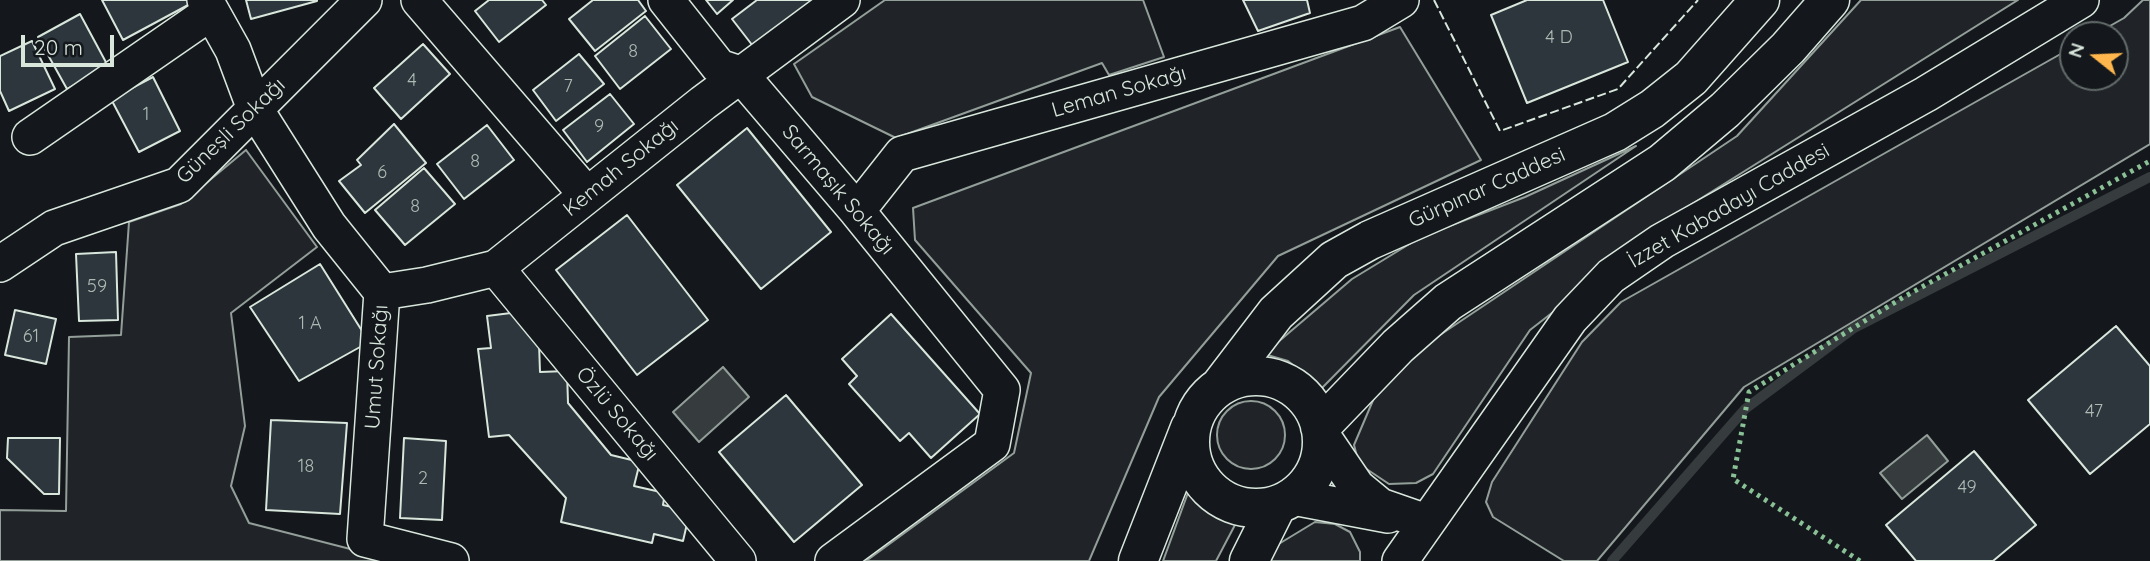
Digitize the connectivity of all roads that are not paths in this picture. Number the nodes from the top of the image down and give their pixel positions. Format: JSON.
{"nodes":[{"id":1,"x":364,"y":0,"type":"edge"},
{"id":2,"x":419,"y":0,"type":"edge"},
{"id":3,"x":666,"y":0,"type":"edge"},
{"id":4,"x":842,"y":0,"type":"edge"},
{"id":5,"x":1401,"y":0,"type":"edge"},
{"id":6,"x":1760,"y":0,"type":"edge"},
{"id":7,"x":1830,"y":0,"type":"edge"},
{"id":8,"x":2081,"y":0,"type":"edge"},
{"id":9,"x":208,"y":6,"type":"edge"},
{"id":10,"x":740,"y":74,"type":"junction"},
{"id":11,"x":255,"y":109,"type":"junction"},
{"id":12,"x":30,"y":137,"type":"dead end"},
{"id":13,"x":587,"y":195,"type":"junction"},
{"id":14,"x":857,"y":211,"type":"junction"},
{"id":15,"x":0,"y":264,"type":"edge"},
{"id":16,"x":496,"y":268,"type":"junction"},
{"id":17,"x":382,"y":292,"type":"junction"},
{"id":18,"x":1221,"y":385,"type":"junction"},
{"id":19,"x":1193,"y":420,"type":"junction"},
{"id":20,"x":1321,"y":432,"type":"junction"},
{"id":21,"x":1285,"y":501,"type":"junction"},
{"id":22,"x":1426,"y":522,"type":"junction"},
{"id":23,"x":451,"y":561,"type":"edge"},
{"id":24,"x":738,"y":561,"type":"edge"},
{"id":25,"x":833,"y":561,"type":"edge"},
{"id":26,"x":1138,"y":561,"type":"edge"},
{"id":27,"x":1249,"y":561,"type":"edge"},
{"id":28,"x":1400,"y":561,"type":"edge"}],
"edges":[{"from":1,"to":11,"type":"street","name":"Güneşli Sokağı"},
{"from":2,"to":13,"type":"street"},
{"from":3,"to":10,"type":"street","name":"Sarmaşık Sokağı"},
{"from":4,"to":10,"type":"street","name":"Kemah Sokağı"},
{"from":5,"to":14,"type":"street","name":"Leman Sokağı"},
{"from":6,"to":18,"type":"main road","name":"Gürpınar Caddesi"},
{"from":7,"to":20,"type":"main road"},
{"from":8,"to":22,"type":"street","name":"İzzet Kabadayı Caddesi"},
{"from":9,"to":11,"type":"street","name":"Umut Sokağı"},
{"from":9,"to":12,"type":"street"},
{"from":10,"to":13,"type":"street","name":"Kemah Sokağı"},
{"from":10,"to":14,"type":"street","name":"Sarmaşık Sokağı"},
{"from":11,"to":15,"type":"street","name":"Güneşli Sokağı"},
{"from":11,"to":17,"type":"street","name":"Umut Sokağı"},
{"from":13,"to":16,"type":"street","name":"Kemah Sokağı"},
{"from":14,"to":25,"type":"street","name":"Sarmaşık Sokağı"},
{"from":16,"to":17,"type":"street","name":"Kemah Sokağı"},
{"from":16,"to":24,"type":"street","name":"Özlü Sokağı"},
{"from":17,"to":23,"type":"street","name":"Umut Sokağı"},
{"from":18,"to":19,"type":"main road"},
{"from":18,"to":20,"type":"main road"},
{"from":19,"to":21,"type":"main road"},
{"from":19,"to":26,"type":"main road"},
{"from":20,"to":21,"type":"main road"},
{"from":20,"to":22,"type":"street"},
{"from":21,"to":22,"type":"street"},
{"from":21,"to":27,"type":"main road"},
{"from":22,"to":28,"type":"street","name":"İzzet Kabadayı Caddesi"}]}
